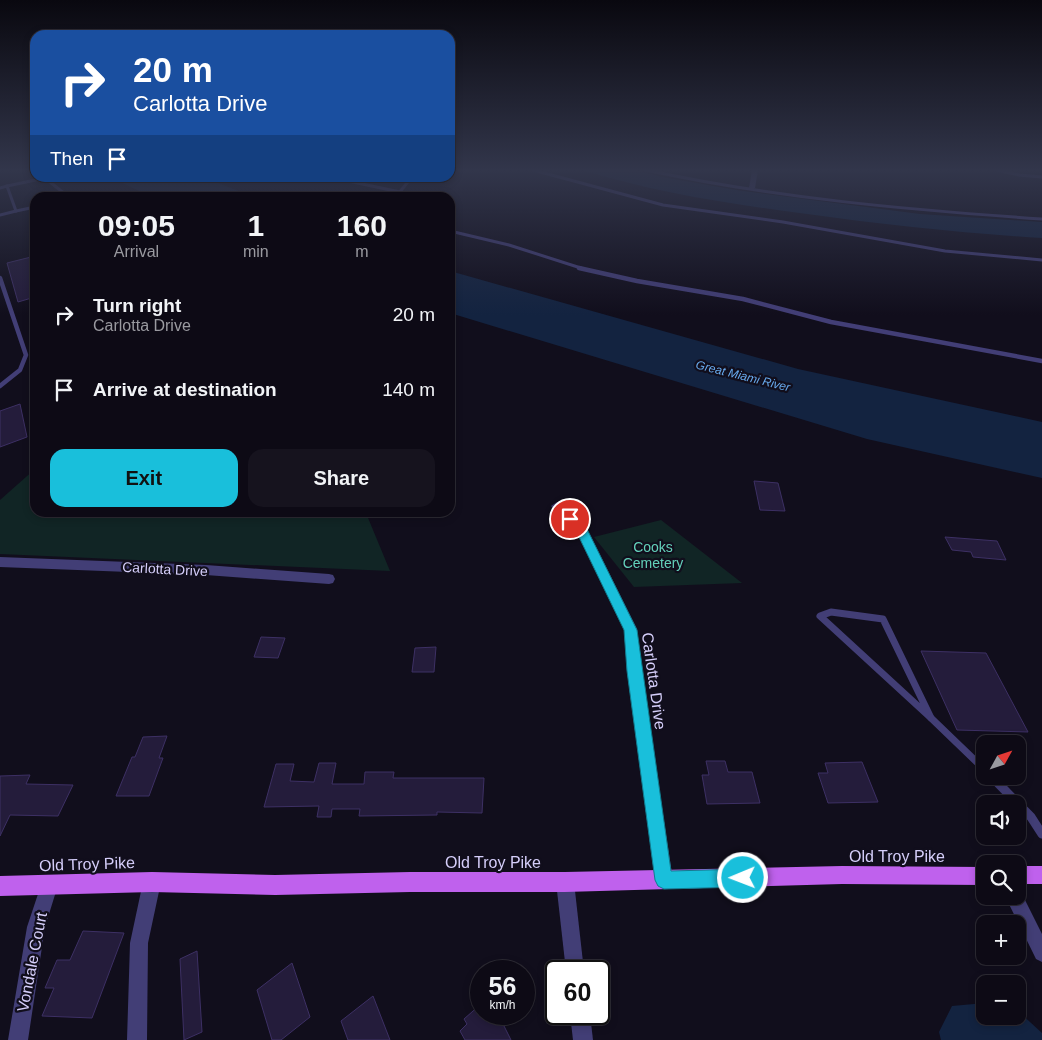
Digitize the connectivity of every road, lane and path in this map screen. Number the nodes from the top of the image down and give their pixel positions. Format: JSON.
{"nodes":[{"id":1,"x":757,"y":219,"type":"edge"},
{"id":2,"x":455,"y":232,"type":"edge"},
{"id":3,"x":1042,"y":260,"type":"edge"},
{"id":4,"x":0,"y":278,"type":"edge"},
{"id":5,"x":1042,"y":361,"type":"edge"},
{"id":6,"x":0,"y":386,"type":"edge"},
{"id":7,"x":557,"y":506,"type":"dead end"},
{"id":8,"x":0,"y":562,"type":"edge"},
{"id":9,"x":329,"y":579,"type":"dead end"},
{"id":10,"x":932,"y":718,"type":"junction"},
{"id":11,"x":976,"y":761,"type":"edge"},
{"id":12,"x":1000,"y":785,"type":"edge"},
{"id":13,"x":1042,"y":834,"type":"edge"},
{"id":14,"x":1026,"y":875,"type":"edge"},
{"id":15,"x":1042,"y":875,"type":"edge"},
{"id":16,"x":976,"y":876,"type":"edge"},
{"id":17,"x":664,"y":880,"type":"junction"},
{"id":18,"x":152,"y":882,"type":"junction"},
{"id":19,"x":565,"y":882,"type":"junction"},
{"id":20,"x":49,"y":885,"type":"junction"},
{"id":21,"x":0,"y":886,"type":"edge"},
{"id":22,"x":1018,"y":905,"type":"edge"},
{"id":23,"x":1042,"y":953,"type":"edge"},
{"id":24,"x":574,"y":960,"type":"edge"},
{"id":25,"x":581,"y":1025,"type":"edge"},
{"id":26,"x":18,"y":1040,"type":"edge"},
{"id":27,"x":137,"y":1040,"type":"edge"},
{"id":28,"x":583,"y":1040,"type":"edge"}],
"edges":[{"from":1,"to":3,"type":"lane"},
{"from":2,"to":5,"type":"lane"},
{"from":4,"to":6,"type":"lane"},
{"from":7,"to":17,"type":"street","name":"Carlotta Drive"},
{"from":8,"to":9,"type":"street","name":"Carlotta Drive"},
{"from":10,"to":10,"type":"lane"},
{"from":10,"to":11,"type":"lane"},
{"from":12,"to":13,"type":"lane"},
{"from":14,"to":15,"type":"main road"},
{"from":16,"to":17,"type":"main road","name":"Old Troy Pike"},
{"from":17,"to":19,"type":"main road","name":"Old Troy Pike"},
{"from":18,"to":19,"type":"main road","name":"Old Troy Pike"},
{"from":18,"to":20,"type":"main road","name":"Old Troy Pike"},
{"from":18,"to":27,"type":"street"},
{"from":19,"to":24,"type":"street"},
{"from":20,"to":21,"type":"main road","name":"Old Troy Pike"},
{"from":20,"to":26,"type":"street","name":"Vondale Court"},
{"from":22,"to":23,"type":"street"},
{"from":25,"to":28,"type":"street"}]}
